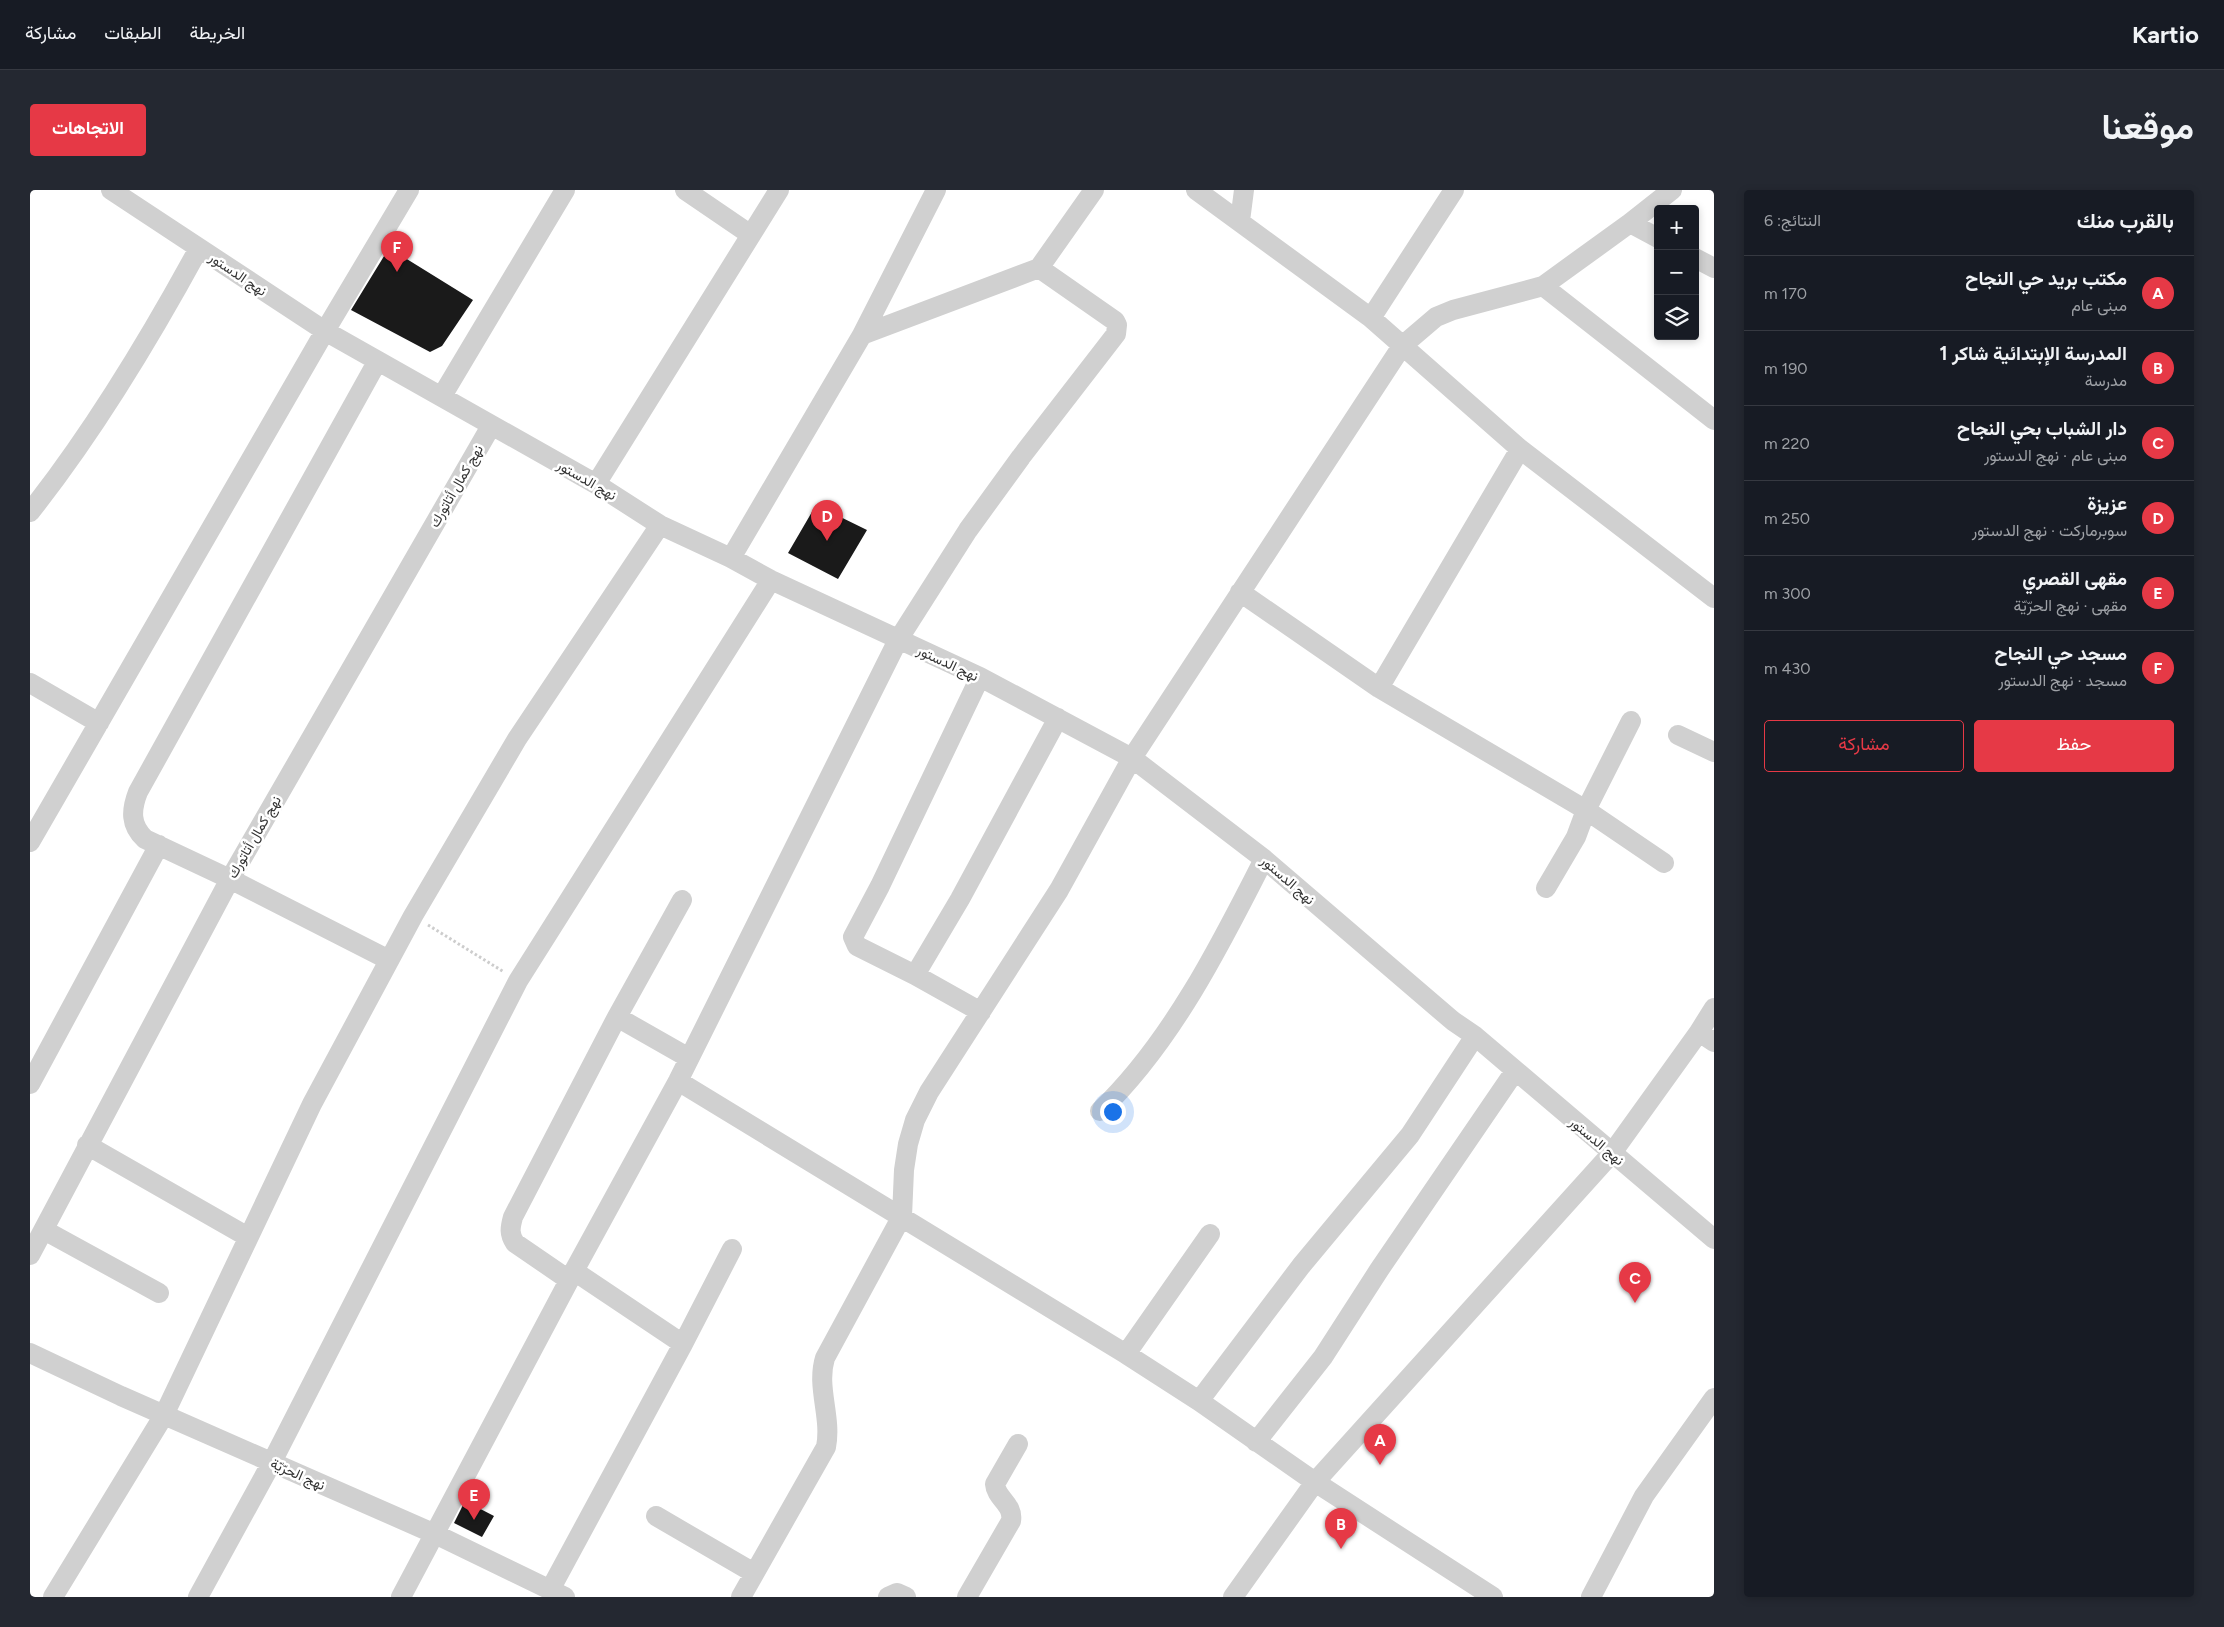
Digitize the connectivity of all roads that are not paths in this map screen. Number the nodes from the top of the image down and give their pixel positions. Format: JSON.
{"nodes":[{"id":1,"x":111,"y":190,"type":"edge"},
{"id":2,"x":409,"y":190,"type":"edge"},
{"id":3,"x":565,"y":190,"type":"edge"},
{"id":4,"x":686,"y":190,"type":"edge"},
{"id":5,"x":779,"y":190,"type":"edge"},
{"id":6,"x":936,"y":190,"type":"edge"},
{"id":7,"x":1094,"y":190,"type":"edge"},
{"id":8,"x":1196,"y":190,"type":"edge"},
{"id":9,"x":1244,"y":190,"type":"edge"},
{"id":10,"x":1454,"y":190,"type":"edge"},
{"id":11,"x":1672,"y":190,"type":"edge"},
{"id":12,"x":136,"y":197,"type":"edge"},
{"id":13,"x":1240,"y":220,"type":"junction"},
{"id":14,"x":1630,"y":223,"type":"junction"},
{"id":15,"x":751,"y":235,"type":"junction"},
{"id":16,"x":1654,"y":236,"type":"edge"},
{"id":17,"x":199,"y":248,"type":"junction"},
{"id":18,"x":1699,"y":260,"type":"edge"},
{"id":19,"x":1039,"y":268,"type":"junction"},
{"id":20,"x":1714,"y":268,"type":"edge"},
{"id":21,"x":1543,"y":286,"type":"junction"},
{"id":22,"x":1371,"y":318,"type":"junction"},
{"id":23,"x":325,"y":331,"type":"junction"},
{"id":24,"x":862,"y":335,"type":"junction"},
{"id":25,"x":1402,"y":346,"type":"junction"},
{"id":26,"x":377,"y":362,"type":"junction"},
{"id":27,"x":442,"y":396,"type":"junction"},
{"id":28,"x":1714,"y":420,"type":"edge"},
{"id":29,"x":490,"y":426,"type":"junction"},
{"id":30,"x":1520,"y":448,"type":"junction"},
{"id":31,"x":596,"y":484,"type":"junction"},
{"id":32,"x":30,"y":512,"type":"edge"},
{"id":33,"x":660,"y":524,"type":"junction"},
{"id":34,"x":732,"y":558,"type":"junction"},
{"id":35,"x":771,"y":580,"type":"junction"},
{"id":36,"x":1240,"y":592,"type":"junction"},
{"id":37,"x":1714,"y":598,"type":"edge"},
{"id":38,"x":898,"y":640,"type":"junction"},
{"id":39,"x":980,"y":677,"type":"junction"},
{"id":40,"x":30,"y":683,"type":"edge"},
{"id":41,"x":1379,"y":688,"type":"junction"},
{"id":42,"x":1058,"y":718,"type":"junction"},
{"id":43,"x":1631,"y":721,"type":"dead end"},
{"id":44,"x":98,"y":722,"type":"junction"},
{"id":45,"x":1678,"y":735,"type":"dead end"},
{"id":46,"x":1714,"y":752,"type":"edge"},
{"id":47,"x":1132,"y":758,"type":"junction"},
{"id":48,"x":1586,"y":810,"type":"junction"},
{"id":49,"x":30,"y":842,"type":"edge"},
{"id":50,"x":159,"y":845,"type":"junction"},
{"id":51,"x":1264,"y":859,"type":"junction"},
{"id":52,"x":1664,"y":863,"type":"dead end"},
{"id":53,"x":230,"y":879,"type":"junction"},
{"id":54,"x":1546,"y":888,"type":"dead end"},
{"id":55,"x":682,"y":900,"type":"dead end"},
{"id":56,"x":389,"y":960,"type":"junction"},
{"id":57,"x":915,"y":975,"type":"junction"},
{"id":58,"x":1714,"y":1008,"type":"edge"},
{"id":59,"x":981,"y":1012,"type":"junction"},
{"id":60,"x":617,"y":1016,"type":"junction"},
{"id":61,"x":1475,"y":1036,"type":"junction"},
{"id":62,"x":1707,"y":1037,"type":"edge"},
{"id":63,"x":689,"y":1058,"type":"junction"},
{"id":64,"x":1514,"y":1071,"type":"junction"},
{"id":65,"x":678,"y":1081,"type":"junction"},
{"id":66,"x":30,"y":1084,"type":"edge"},
{"id":67,"x":1100,"y":1111,"type":"dead end"},
{"id":68,"x":87,"y":1145,"type":"junction"},
{"id":69,"x":1612,"y":1153,"type":"junction"},
{"id":70,"x":902,"y":1216,"type":"junction"},
{"id":71,"x":44,"y":1230,"type":"junction"},
{"id":72,"x":1210,"y":1234,"type":"dead end"},
{"id":73,"x":248,"y":1237,"type":"junction"},
{"id":74,"x":1714,"y":1239,"type":"edge"},
{"id":75,"x":732,"y":1249,"type":"dead end"},
{"id":76,"x":30,"y":1255,"type":"edge"},
{"id":77,"x":571,"y":1276,"type":"junction"},
{"id":78,"x":159,"y":1293,"type":"dead end"},
{"id":79,"x":683,"y":1344,"type":"junction"},
{"id":80,"x":30,"y":1353,"type":"edge"},
{"id":81,"x":1126,"y":1354,"type":"junction"},
{"id":82,"x":1714,"y":1398,"type":"edge"},
{"id":83,"x":1199,"y":1401,"type":"junction"},
{"id":84,"x":164,"y":1415,"type":"junction"},
{"id":85,"x":1256,"y":1442,"type":"junction"},
{"id":86,"x":1018,"y":1444,"type":"dead end"},
{"id":87,"x":272,"y":1462,"type":"junction"},
{"id":88,"x":1315,"y":1482,"type":"junction"},
{"id":89,"x":656,"y":1516,"type":"dead end"},
{"id":90,"x":435,"y":1534,"type":"junction"},
{"id":91,"x":754,"y":1573,"type":"junction"},
{"id":92,"x":558,"y":1594,"type":"edge"},
{"id":93,"x":53,"y":1597,"type":"edge"},
{"id":94,"x":198,"y":1597,"type":"edge"},
{"id":95,"x":401,"y":1597,"type":"edge"},
{"id":96,"x":742,"y":1597,"type":"edge"},
{"id":97,"x":888,"y":1597,"type":"edge"},
{"id":98,"x":906,"y":1597,"type":"edge"},
{"id":99,"x":966,"y":1597,"type":"edge"},
{"id":100,"x":1232,"y":1597,"type":"edge"},
{"id":101,"x":1493,"y":1597,"type":"edge"},
{"id":102,"x":1591,"y":1597,"type":"edge"}],
"edges":[{"from":1,"to":12,"type":"street","name":"نهج الدستور"},
{"from":2,"to":23,"type":"street"},
{"from":3,"to":27,"type":"street"},
{"from":4,"to":15,"type":"street"},
{"from":5,"to":15,"type":"street"},
{"from":6,"to":24,"type":"street"},
{"from":7,"to":19,"type":"street"},
{"from":8,"to":13,"type":"street"},
{"from":9,"to":13,"type":"street"},
{"from":10,"to":22,"type":"street"},
{"from":11,"to":14,"type":"street"},
{"from":12,"to":17,"type":"street","name":"نهج الدستور"},
{"from":13,"to":22,"type":"street"},
{"from":14,"to":16,"type":"street"},
{"from":14,"to":21,"type":"street"},
{"from":15,"to":31,"type":"street"},
{"from":17,"to":23,"type":"street","name":"نهج الدستور"},
{"from":17,"to":32,"type":"street"},
{"from":18,"to":20,"type":"street"},
{"from":19,"to":24,"type":"street"},
{"from":19,"to":38,"type":"street"},
{"from":21,"to":25,"type":"street"},
{"from":21,"to":28,"type":"street"},
{"from":22,"to":25,"type":"street"},
{"from":23,"to":26,"type":"street","name":"نهج الدستور"},
{"from":23,"to":44,"type":"street"},
{"from":24,"to":34,"type":"street"},
{"from":25,"to":30,"type":"street"},
{"from":25,"to":36,"type":"street"},
{"from":26,"to":27,"type":"street","name":"نهج الدستور"},
{"from":26,"to":50,"type":"street"},
{"from":27,"to":29,"type":"street","name":"نهج الدستور"},
{"from":29,"to":31,"type":"street","name":"نهج الدستور"},
{"from":29,"to":53,"type":"street","name":"نهج كمال أتاتورك"},
{"from":30,"to":37,"type":"street"},
{"from":30,"to":41,"type":"street"},
{"from":31,"to":33,"type":"street","name":"نهج الدستور"},
{"from":33,"to":34,"type":"street","name":"نهج الدستور"},
{"from":33,"to":56,"type":"street"},
{"from":34,"to":35,"type":"street","name":"نهج الدستور"},
{"from":35,"to":38,"type":"street","name":"نهج الدستور"},
{"from":35,"to":87,"type":"street"},
{"from":36,"to":41,"type":"street"},
{"from":36,"to":47,"type":"street"},
{"from":38,"to":39,"type":"street","name":"نهج الدستور"},
{"from":38,"to":63,"type":"street"},
{"from":39,"to":42,"type":"street","name":"نهج الدستور"},
{"from":39,"to":57,"type":"street"},
{"from":40,"to":44,"type":"street"},
{"from":41,"to":48,"type":"street"},
{"from":42,"to":47,"type":"street","name":"نهج الدستور"},
{"from":42,"to":57,"type":"street"},
{"from":43,"to":48,"type":"street"},
{"from":44,"to":49,"type":"street"},
{"from":45,"to":46,"type":"street"},
{"from":47,"to":51,"type":"street","name":"نهج الدستور"},
{"from":47,"to":59,"type":"street"},
{"from":48,"to":52,"type":"street"},
{"from":48,"to":54,"type":"street"},
{"from":50,"to":53,"type":"street"},
{"from":50,"to":66,"type":"street"},
{"from":51,"to":61,"type":"street","name":"نهج الدستور"},
{"from":51,"to":67,"type":"street"},
{"from":53,"to":56,"type":"street"},
{"from":53,"to":68,"type":"street","name":"نهج كمال أتاتورك"},
{"from":55,"to":60,"type":"street"},
{"from":56,"to":73,"type":"street"},
{"from":57,"to":59,"type":"street"},
{"from":58,"to":62,"type":"street"},
{"from":59,"to":70,"type":"street"},
{"from":60,"to":63,"type":"street"},
{"from":60,"to":77,"type":"street"},
{"from":61,"to":64,"type":"street","name":"نهج الدستور"},
{"from":61,"to":83,"type":"street"},
{"from":62,"to":69,"type":"street"},
{"from":63,"to":65,"type":"street"},
{"from":64,"to":69,"type":"street","name":"نهج الدستور"},
{"from":64,"to":85,"type":"street"},
{"from":65,"to":70,"type":"street"},
{"from":65,"to":77,"type":"street"},
{"from":68,"to":71,"type":"street","name":"نهج كمال أتاتورك"},
{"from":68,"to":73,"type":"street"},
{"from":69,"to":74,"type":"street","name":"نهج الدستور"},
{"from":69,"to":88,"type":"street"},
{"from":70,"to":81,"type":"street"},
{"from":70,"to":91,"type":"street"},
{"from":71,"to":76,"type":"street","name":"نهج كمال أتاتورك"},
{"from":71,"to":78,"type":"street"},
{"from":72,"to":81,"type":"street"},
{"from":73,"to":84,"type":"street"},
{"from":75,"to":79,"type":"street"},
{"from":77,"to":79,"type":"street"},
{"from":77,"to":90,"type":"street"},
{"from":79,"to":92,"type":"street"},
{"from":80,"to":84,"type":"street","name":"نهج الحرّيّة"},
{"from":81,"to":83,"type":"street"},
{"from":82,"to":102,"type":"street"},
{"from":83,"to":85,"type":"street"},
{"from":84,"to":87,"type":"street","name":"نهج الحرّيّة"},
{"from":84,"to":93,"type":"street"},
{"from":85,"to":88,"type":"street"},
{"from":86,"to":99,"type":"street"},
{"from":87,"to":90,"type":"street","name":"نهج الحرّيّة"},
{"from":87,"to":94,"type":"street"},
{"from":88,"to":100,"type":"street"},
{"from":88,"to":101,"type":"street"},
{"from":89,"to":91,"type":"street"},
{"from":90,"to":92,"type":"street","name":"نهج الحرّيّة"},
{"from":90,"to":95,"type":"street"},
{"from":91,"to":96,"type":"street"},
{"from":97,"to":98,"type":"street"}]}
